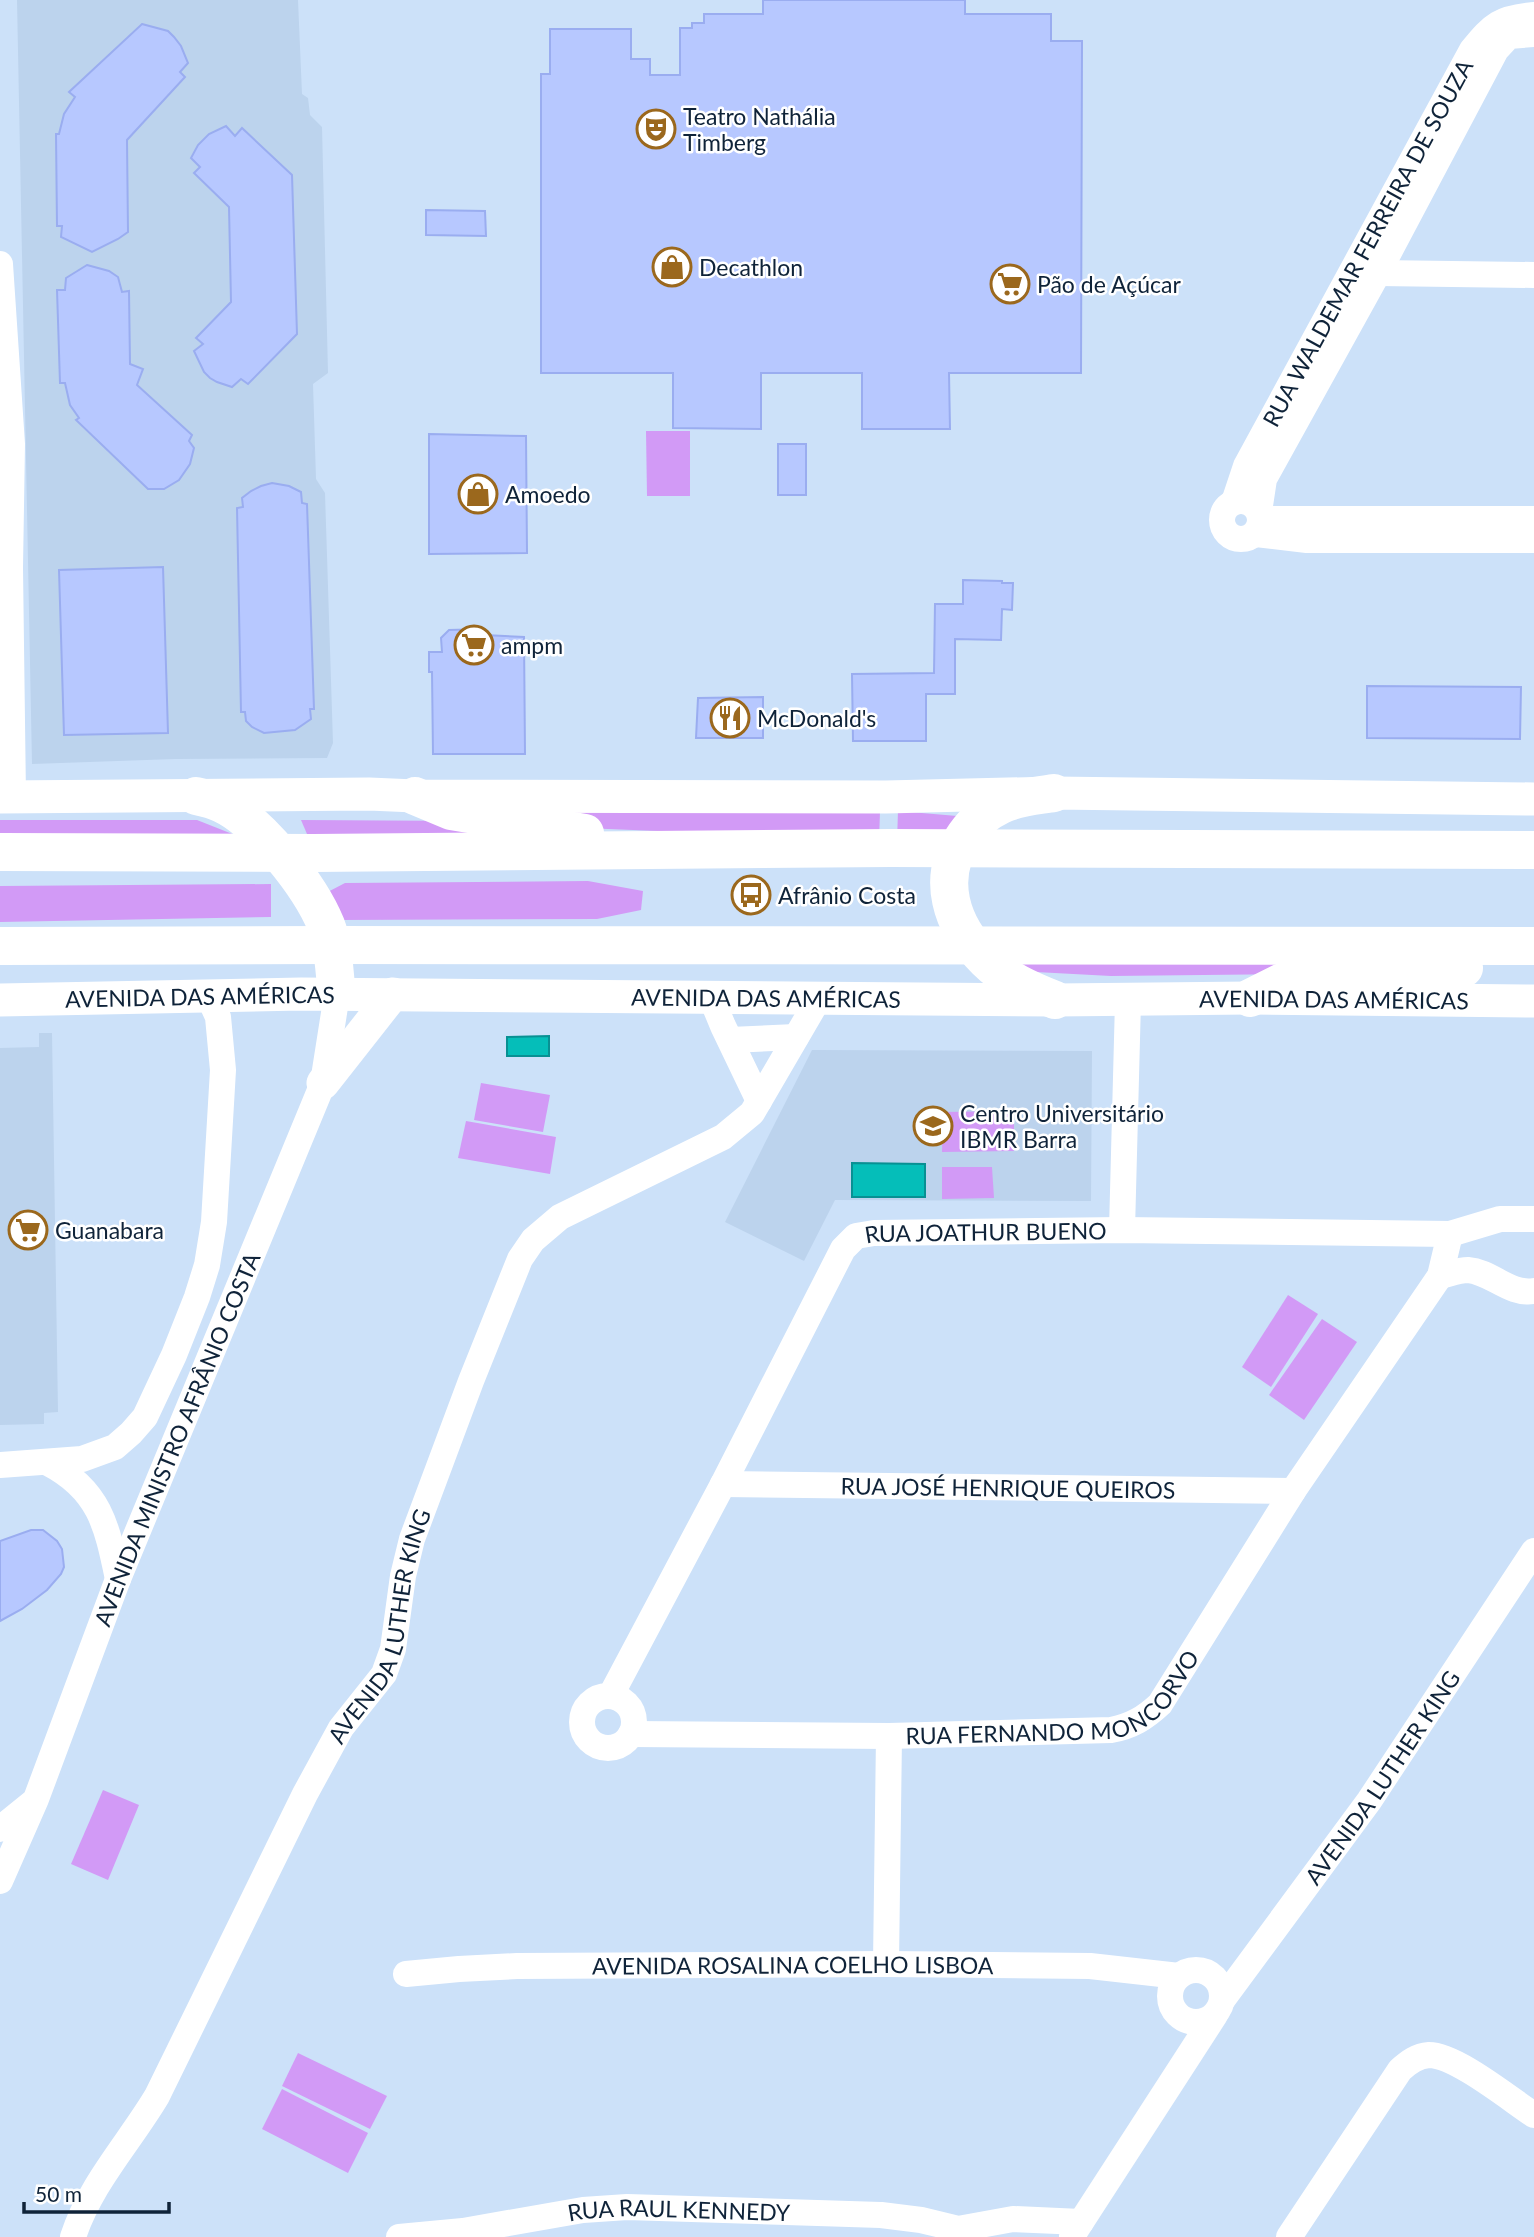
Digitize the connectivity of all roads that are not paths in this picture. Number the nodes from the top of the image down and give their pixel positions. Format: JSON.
{"nodes":[{"id":1,"x":1534,"y":15,"type":"edge"},
{"id":2,"x":1514,"y":30,"type":"edge"},
{"id":3,"x":0,"y":264,"type":"edge"},
{"id":4,"x":1366,"y":271,"type":"junction"},
{"id":5,"x":1534,"y":275,"type":"edge"},
{"id":6,"x":6,"y":440,"type":"edge"},
{"id":7,"x":1234,"y":502,"type":"junction"},
{"id":8,"x":1534,"y":519,"type":"edge"},
{"id":9,"x":1259,"y":522,"type":"junction"},
{"id":10,"x":1415,"y":530,"type":"junction"},
{"id":11,"x":1534,"y":540,"type":"edge"},
{"id":12,"x":5,"y":565,"type":"edge"},
{"id":13,"x":1054,"y":793,"type":"junction"},
{"id":14,"x":196,"y":796,"type":"junction"},
{"id":15,"x":415,"y":796,"type":"junction"},
{"id":16,"x":7,"y":797,"type":"edge"},
{"id":17,"x":1534,"y":799,"type":"edge"},
{"id":18,"x":956,"y":848,"type":"junction"},
{"id":19,"x":707,"y":850,"type":"junction"},
{"id":20,"x":1534,"y":850,"type":"edge"},
{"id":21,"x":0,"y":852,"type":"edge"},
{"id":22,"x":277,"y":852,"type":"junction"},
{"id":23,"x":330,"y":945,"type":"junction"},
{"id":24,"x":972,"y":945,"type":"junction"},
{"id":25,"x":0,"y":946,"type":"edge"},
{"id":26,"x":1534,"y":946,"type":"edge"},
{"id":27,"x":1534,"y":964,"type":"edge"},
{"id":28,"x":337,"y":994,"type":"junction"},
{"id":29,"x":393,"y":994,"type":"junction"},
{"id":30,"x":209,"y":997,"type":"junction"},
{"id":31,"x":711,"y":997,"type":"junction"},
{"id":32,"x":819,"y":998,"type":"junction"},
{"id":33,"x":1250,"y":998,"type":"junction"},
{"id":34,"x":0,"y":1000,"type":"edge"},
{"id":35,"x":1055,"y":1000,"type":"junction"},
{"id":36,"x":1128,"y":1001,"type":"junction"},
{"id":37,"x":1534,"y":1001,"type":"edge"},
{"id":38,"x":796,"y":1037,"type":"junction"},
{"id":39,"x":730,"y":1040,"type":"junction"},
{"id":40,"x":323,"y":1083,"type":"junction"},
{"id":41,"x":759,"y":1101,"type":"junction"},
{"id":42,"x":1534,"y":1219,"type":"edge"},
{"id":43,"x":1122,"y":1230,"type":"junction"},
{"id":44,"x":1450,"y":1234,"type":"junction"},
{"id":45,"x":1440,"y":1276,"type":"junction"},
{"id":46,"x":1534,"y":1292,"type":"edge"},
{"id":47,"x":48,"y":1463,"type":"junction"},
{"id":48,"x":0,"y":1465,"type":"edge"},
{"id":49,"x":723,"y":1484,"type":"junction"},
{"id":50,"x":1293,"y":1491,"type":"junction"},
{"id":51,"x":1534,"y":1551,"type":"edge"},
{"id":52,"x":118,"y":1580,"type":"junction"},
{"id":53,"x":611,"y":1695,"type":"junction"},
{"id":54,"x":631,"y":1734,"type":"junction"},
{"id":55,"x":889,"y":1736,"type":"junction"},
{"id":56,"x":589,"y":1741,"type":"joint"},
{"id":57,"x":36,"y":1800,"type":"junction"},
{"id":58,"x":0,"y":1829,"type":"edge"},
{"id":59,"x":0,"y":1881,"type":"edge"},
{"id":60,"x":886,"y":1964,"type":"junction"},
{"id":61,"x":406,"y":1974,"type":"dead end"},
{"id":62,"x":1179,"y":1976,"type":"junction"},
{"id":63,"x":1219,"y":2007,"type":"junction"},
{"id":64,"x":1534,"y":2115,"type":"edge"},
{"id":65,"x":1076,"y":2229,"type":"edge"},
{"id":66,"x":963,"y":2233,"type":"edge"},
{"id":67,"x":73,"y":2237,"type":"edge"},
{"id":68,"x":398,"y":2237,"type":"edge"},
{"id":69,"x":1289,"y":2237,"type":"edge"}],
"edges":[{"from":1,"to":2,"type":"street","name":"RUA WALDEMAR FERREIRA DE SOUZA"},
{"from":2,"to":4,"type":"street","name":"RUA WALDEMAR FERREIRA DE SOUZA"},
{"from":3,"to":6,"type":"street"},
{"from":4,"to":5,"type":"street"},
{"from":4,"to":7,"type":"street","name":"RUA WALDEMAR FERREIRA DE SOUZA"},
{"from":4,"to":9,"type":"street","name":"RUA WALDEMAR FERREIRA DE SOUZA"},
{"from":6,"to":12,"type":"street"},
{"from":7,"to":9,"type":"street","name":"RUA WALDEMAR FERREIRA DE SOUZA"},
{"from":7,"to":9,"type":"street","name":"RUA WALDEMAR FERREIRA DE SOUZA"},
{"from":8,"to":10,"type":"street","name":"RUA WALDEMAR FERREIRA DE SOUZA"},
{"from":9,"to":10,"type":"street","name":"RUA WALDEMAR FERREIRA DE SOUZA"},
{"from":10,"to":11,"type":"street","name":"RUA WALDEMAR FERREIRA DE SOUZA"},
{"from":12,"to":16,"type":"street"},
{"from":13,"to":15,"type":"main road"},
{"from":13,"to":17,"type":"main road"},
{"from":13,"to":18,"type":"highway"},
{"from":14,"to":15,"type":"main road"},
{"from":14,"to":16,"type":"main road"},
{"from":14,"to":22,"type":"highway"},
{"from":15,"to":19,"type":"highway"},
{"from":18,"to":19,"type":"highway"},
{"from":18,"to":20,"type":"highway"},
{"from":18,"to":24,"type":"highway"},
{"from":19,"to":22,"type":"highway"},
{"from":21,"to":22,"type":"highway"},
{"from":22,"to":23,"type":"highway"},
{"from":23,"to":24,"type":"highway"},
{"from":23,"to":25,"type":"highway"},
{"from":23,"to":28,"type":"highway"},
{"from":24,"to":26,"type":"highway"},
{"from":24,"to":35,"type":"highway"},
{"from":27,"to":33,"type":"highway"},
{"from":28,"to":29,"type":"main road","name":"AVENIDA DAS AMÉRICAS"},
{"from":28,"to":30,"type":"main road","name":"AVENIDA DAS AMÉRICAS"},
{"from":28,"to":40,"type":"street","name":"AVENIDA MINISTRO AFRÂNIO COSTA"},
{"from":29,"to":31,"type":"main road","name":"AVENIDA DAS AMÉRICAS"},
{"from":29,"to":40,"type":"main road"},
{"from":30,"to":34,"type":"main road","name":"AVENIDA DAS AMÉRICAS"},
{"from":30,"to":47,"type":"street","name":"AVENIDA MINISTRO AFRÂNIO COSTA"},
{"from":31,"to":32,"type":"main road","name":"AVENIDA DAS AMÉRICAS"},
{"from":31,"to":39,"type":"street"},
{"from":32,"to":35,"type":"main road","name":"AVENIDA DAS AMÉRICAS"},
{"from":32,"to":38,"type":"street","name":"AVENIDA LUTHER KING"},
{"from":33,"to":36,"type":"main road","name":"AVENIDA DAS AMÉRICAS"},
{"from":33,"to":37,"type":"main road","name":"AVENIDA DAS AMÉRICAS"},
{"from":35,"to":36,"type":"main road","name":"AVENIDA DAS AMÉRICAS"},
{"from":36,"to":43,"type":"street"},
{"from":38,"to":39,"type":"street"},
{"from":38,"to":41,"type":"street","name":"AVENIDA LUTHER KING"},
{"from":39,"to":41,"type":"street"},
{"from":40,"to":52,"type":"street","name":"AVENIDA MINISTRO AFRÂNIO COSTA"},
{"from":41,"to":67,"type":"street","name":"AVENIDA LUTHER KING"},
{"from":42,"to":44,"type":"street"},
{"from":43,"to":44,"type":"street","name":"RUA JOATHUR BUENO"},
{"from":43,"to":49,"type":"street","name":"RUA JOATHUR BUENO"},
{"from":44,"to":45,"type":"street","name":"RUA FERNANDO MONCORVO"},
{"from":45,"to":46,"type":"street"},
{"from":45,"to":50,"type":"street","name":"RUA FERNANDO MONCORVO"},
{"from":47,"to":48,"type":"street","name":"AVENIDA MINISTRO AFRÂNIO COSTA"},
{"from":47,"to":52,"type":"street"},
{"from":49,"to":50,"type":"street","name":"RUA JOSÉ HENRIQUE QUEIROS"},
{"from":49,"to":53,"type":"street","name":"RUA JOATHUR BUENO"},
{"from":50,"to":55,"type":"street","name":"RUA FERNANDO MONCORVO"},
{"from":51,"to":63,"type":"street","name":"AVENIDA LUTHER KING"},
{"from":52,"to":57,"type":"street","name":"AVENIDA MINISTRO AFRÂNIO COSTA"},
{"from":53,"to":54,"type":"street"},
{"from":53,"to":56,"type":"street","name":"RUA JOATHUR BUENO"},
{"from":54,"to":55,"type":"street","name":"RUA FERNANDO MONCORVO"},
{"from":54,"to":56,"type":"street","name":"RUA FERNANDO MONCORVO"},
{"from":55,"to":60,"type":"street"},
{"from":57,"to":58,"type":"street"},
{"from":57,"to":59,"type":"street","name":"AVENIDA MINISTRO AFRÂNIO COSTA"},
{"from":60,"to":61,"type":"street","name":"AVENIDA ROSALINA COELHO LISBOA"},
{"from":60,"to":62,"type":"street","name":"AVENIDA ROSALINA COELHO LISBOA"},
{"from":62,"to":63,"type":"street"},
{"from":62,"to":63,"type":"street"},
{"from":63,"to":65,"type":"street","name":"AVENIDA LUTHER KING"},
{"from":64,"to":69,"type":"street"},
{"from":65,"to":66,"type":"street","name":"RUA RAUL KENNEDY"},
{"from":66,"to":68,"type":"street","name":"RUA RAUL KENNEDY"}]}
